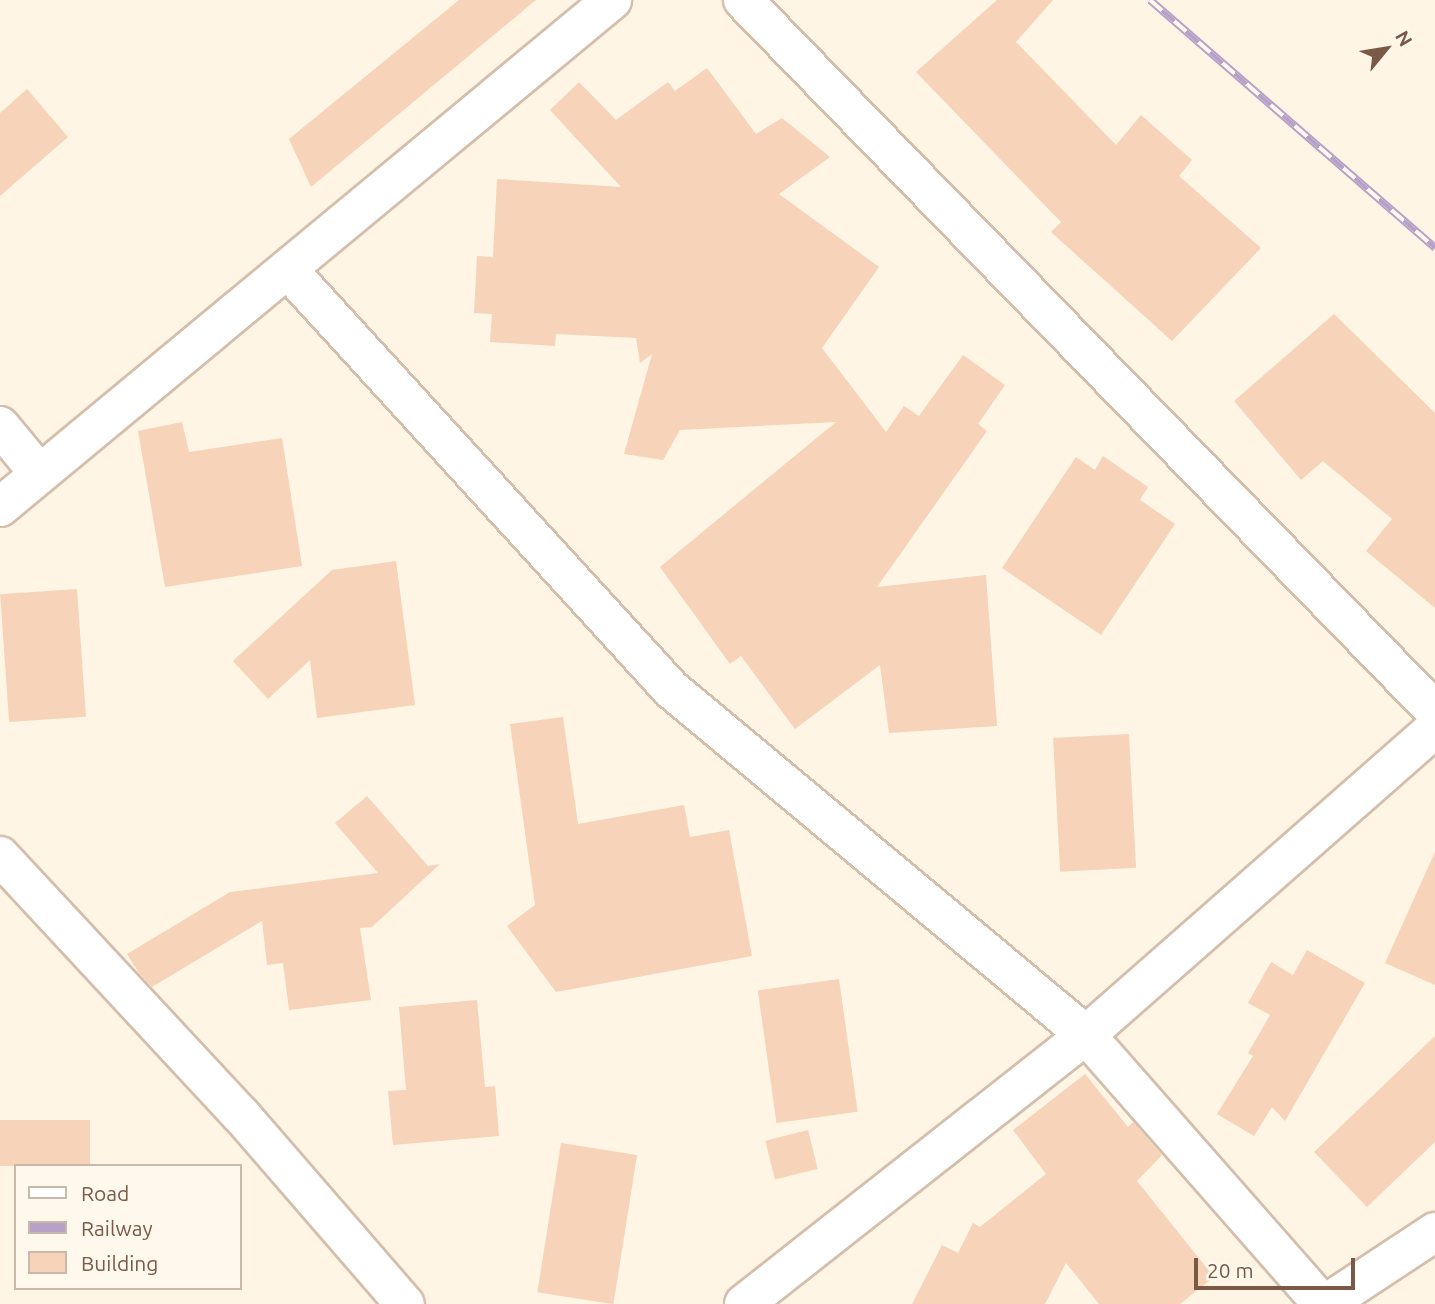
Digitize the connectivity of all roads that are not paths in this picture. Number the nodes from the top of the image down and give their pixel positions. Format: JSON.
{"nodes":[{"id":1,"x":612,"y":0,"type":"edge"},
{"id":2,"x":743,"y":0,"type":"edge"},
{"id":3,"x":289,"y":271,"type":"junction"},
{"id":4,"x":0,"y":426,"type":"edge"},
{"id":5,"x":38,"y":472,"type":"junction"},
{"id":6,"x":0,"y":507,"type":"edge"},
{"id":7,"x":1435,"y":711,"type":"edge"},
{"id":8,"x":1435,"y":728,"type":"edge"},
{"id":9,"x":0,"y":856,"type":"edge"},
{"id":10,"x":1086,"y":1035,"type":"junction"},
{"id":11,"x":1435,"y":1232,"type":"edge"},
{"id":12,"x":405,"y":1304,"type":"edge"},
{"id":13,"x":744,"y":1304,"type":"edge"},
{"id":14,"x":1324,"y":1304,"type":"edge"}],
"edges":[{"from":1,"to":3,"type":"street"},
{"from":2,"to":7,"type":"street"},
{"from":3,"to":5,"type":"street"},
{"from":3,"to":10,"type":"street"},
{"from":4,"to":5,"type":"street"},
{"from":5,"to":6,"type":"street"},
{"from":8,"to":10,"type":"street"},
{"from":9,"to":12,"type":"street"},
{"from":10,"to":13,"type":"street"},
{"from":10,"to":14,"type":"street"},
{"from":11,"to":14,"type":"street"}]}
